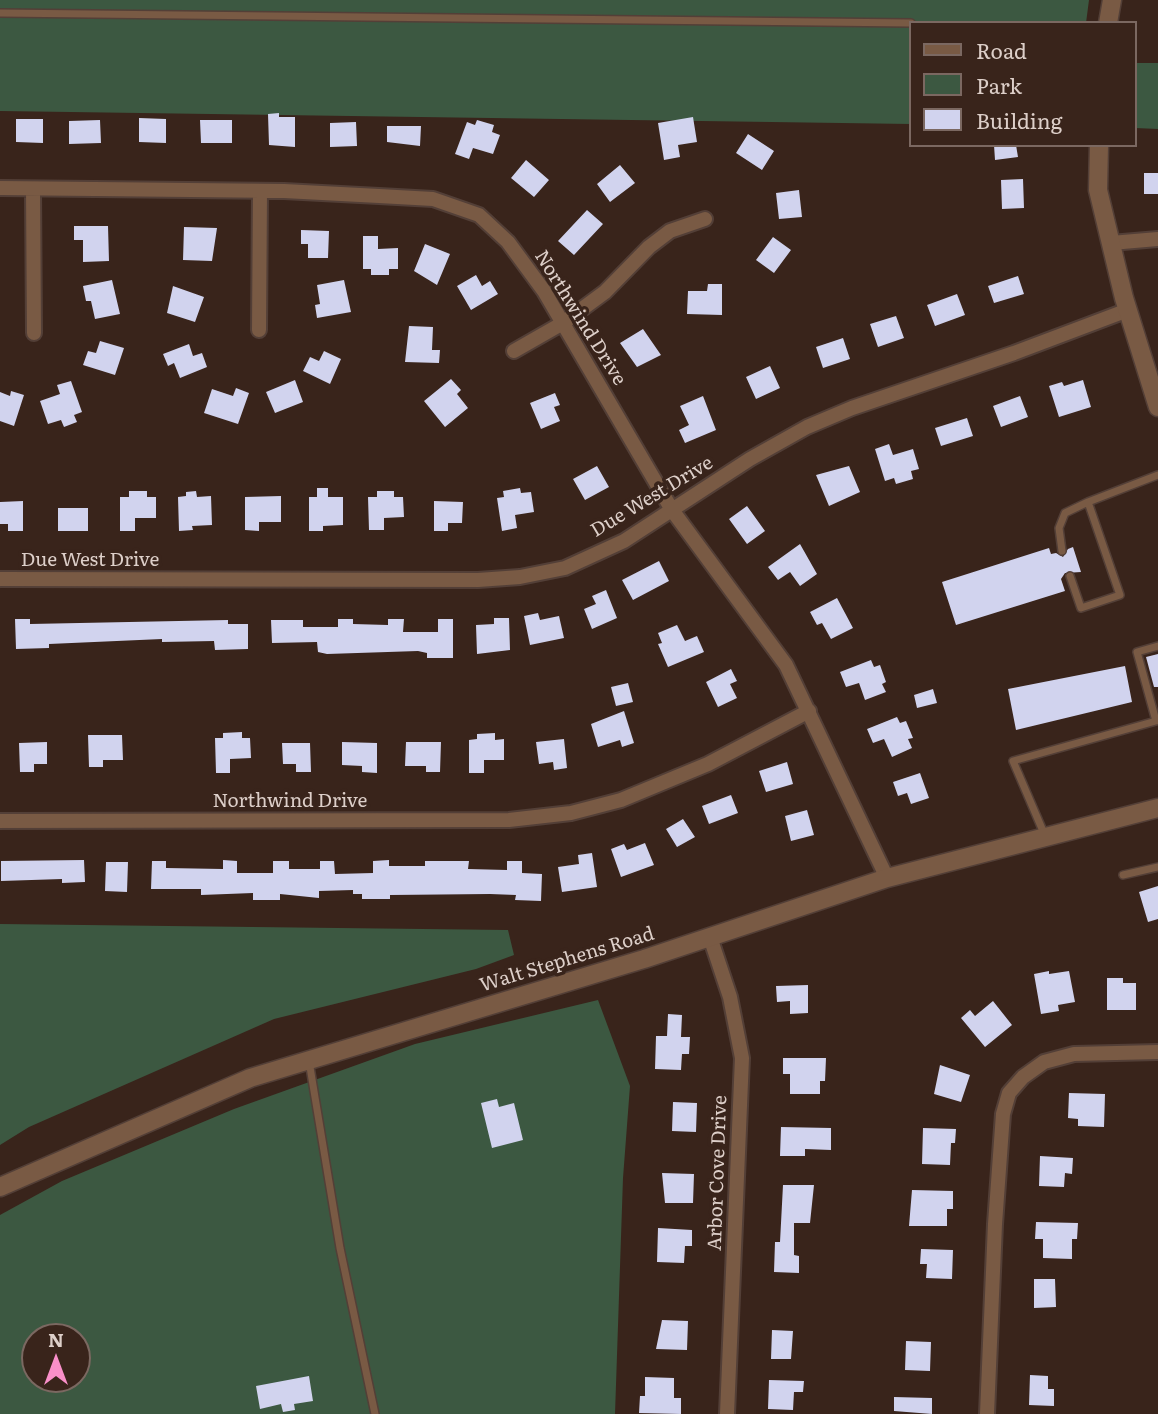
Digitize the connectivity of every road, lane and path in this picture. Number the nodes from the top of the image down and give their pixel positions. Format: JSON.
{"nodes":[{"id":1,"x":1112,"y":0,"type":"edge"},
{"id":2,"x":0,"y":13,"type":"edge"},
{"id":3,"x":1108,"y":21,"type":"edge"},
{"id":4,"x":909,"y":23,"type":"edge"},
{"id":5,"x":1099,"y":147,"type":"edge"},
{"id":6,"x":0,"y":188,"type":"edge"},
{"id":7,"x":33,"y":189,"type":"junction"},
{"id":8,"x":260,"y":191,"type":"junction"},
{"id":9,"x":705,"y":219,"type":"dead end"},
{"id":10,"x":1158,"y":239,"type":"edge"},
{"id":11,"x":1111,"y":243,"type":"junction"},
{"id":12,"x":1128,"y":310,"type":"junction"},
{"id":13,"x":563,"y":323,"type":"junction"},
{"id":14,"x":258,"y":330,"type":"dead end"},
{"id":15,"x":34,"y":333,"type":"dead end"},
{"id":16,"x":514,"y":351,"type":"dead end"},
{"id":17,"x":1158,"y":407,"type":"edge"},
{"id":18,"x":1158,"y":475,"type":"edge"},
{"id":19,"x":1088,"y":502,"type":"junction"},
{"id":20,"x":672,"y":510,"type":"junction"},
{"id":21,"x":1062,"y":551,"type":"dead end"},
{"id":22,"x":1070,"y":576,"type":"dead end"},
{"id":23,"x":0,"y":579,"type":"edge"},
{"id":24,"x":1158,"y":646,"type":"edge"},
{"id":25,"x":809,"y":711,"type":"junction"},
{"id":26,"x":1156,"y":711,"type":"edge"},
{"id":27,"x":1157,"y":723,"type":"edge"},
{"id":28,"x":1158,"y":808,"type":"edge"},
{"id":29,"x":0,"y":821,"type":"edge"},
{"id":30,"x":1046,"y":838,"type":"junction"},
{"id":31,"x":1158,"y":867,"type":"edge"},
{"id":32,"x":1123,"y":875,"type":"dead end"},
{"id":33,"x":887,"y":878,"type":"junction"},
{"id":34,"x":710,"y":937,"type":"junction"},
{"id":35,"x":1158,"y":1052,"type":"edge"},
{"id":36,"x":309,"y":1060,"type":"junction"},
{"id":37,"x":0,"y":1187,"type":"edge"},
{"id":38,"x":375,"y":1414,"type":"edge"},
{"id":39,"x":727,"y":1414,"type":"edge"},
{"id":40,"x":987,"y":1414,"type":"edge"}],
"edges":[{"from":1,"to":3,"type":"street"},
{"from":2,"to":4,"type":"lane"},
{"from":5,"to":11,"type":"street"},
{"from":6,"to":7,"type":"street","name":"Northwind Drive"},
{"from":7,"to":8,"type":"street","name":"Northwind Drive"},
{"from":7,"to":15,"type":"street"},
{"from":8,"to":13,"type":"street","name":"Northwind Drive"},
{"from":8,"to":14,"type":"street"},
{"from":9,"to":13,"type":"street"},
{"from":10,"to":11,"type":"street"},
{"from":11,"to":12,"type":"street"},
{"from":12,"to":17,"type":"street"},
{"from":12,"to":20,"type":"street","name":"Due West Drive"},
{"from":13,"to":16,"type":"street"},
{"from":13,"to":20,"type":"street","name":"Northwind Drive"},
{"from":18,"to":19,"type":"lane"},
{"from":19,"to":21,"type":"lane"},
{"from":19,"to":22,"type":"lane"},
{"from":20,"to":23,"type":"street","name":"Due West Drive"},
{"from":20,"to":25,"type":"street","name":"Northwind Drive"},
{"from":24,"to":26,"type":"lane"},
{"from":25,"to":29,"type":"street","name":"Northwind Drive"},
{"from":25,"to":33,"type":"street","name":"Northwind Drive"},
{"from":26,"to":27,"type":"lane"},
{"from":27,"to":30,"type":"lane"},
{"from":28,"to":30,"type":"street","name":"Walt Stephens Road"},
{"from":30,"to":33,"type":"street","name":"Walt Stephens Road"},
{"from":31,"to":32,"type":"lane"},
{"from":33,"to":34,"type":"street","name":"Walt Stephens Road"},
{"from":34,"to":36,"type":"street","name":"Walt Stephens Road"},
{"from":34,"to":39,"type":"street","name":"Arbor Cove Drive"},
{"from":35,"to":40,"type":"street"},
{"from":36,"to":37,"type":"street","name":"Walt Stephens Road"},
{"from":36,"to":38,"type":"lane"}]}
